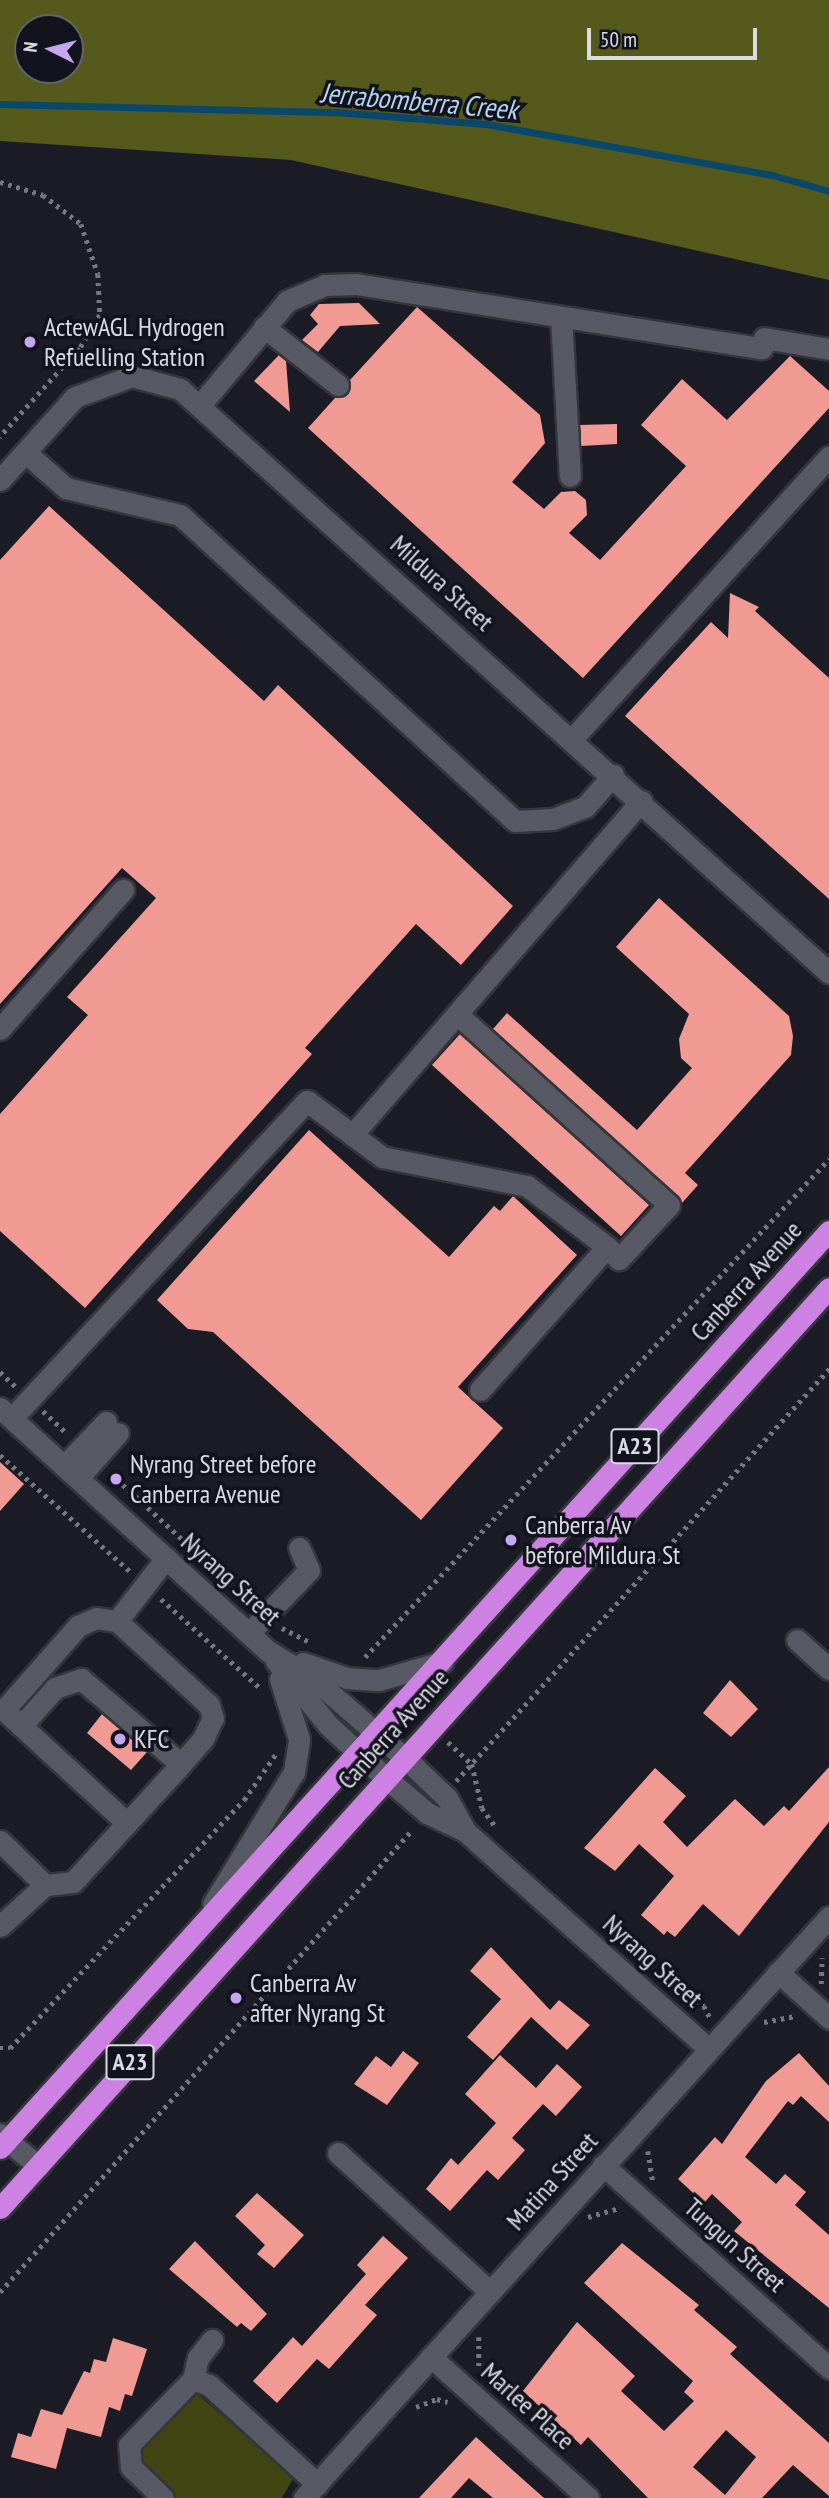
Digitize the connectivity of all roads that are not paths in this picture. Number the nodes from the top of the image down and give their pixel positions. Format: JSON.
{"nodes":[{"id":1,"x":561,"y":317,"type":"junction"},
{"id":2,"x":264,"y":327,"type":"junction"},
{"id":3,"x":829,"y":349,"type":"edge"},
{"id":4,"x":338,"y":385,"type":"dead end"},
{"id":5,"x":201,"y":404,"type":"junction"},
{"id":6,"x":25,"y":452,"type":"junction"},
{"id":7,"x":829,"y":457,"type":"edge"},
{"id":8,"x":570,"y":476,"type":"dead end"},
{"id":9,"x":0,"y":480,"type":"edge"},
{"id":10,"x":572,"y":739,"type":"junction"},
{"id":11,"x":613,"y":775,"type":"junction"},
{"id":12,"x":640,"y":801,"type":"junction"},
{"id":13,"x":124,"y":890,"type":"dead end"},
{"id":14,"x":829,"y":973,"type":"edge"},
{"id":15,"x":457,"y":1014,"type":"junction"},
{"id":16,"x":0,"y":1029,"type":"edge"},
{"id":17,"x":352,"y":1135,"type":"junction"},
{"id":18,"x":829,"y":1231,"type":"edge"},
{"id":19,"x":607,"y":1247,"type":"junction"},
{"id":20,"x":829,"y":1288,"type":"edge"},
{"id":21,"x":480,"y":1390,"type":"dead end"},
{"id":22,"x":6,"y":1413,"type":"edge"},
{"id":23,"x":112,"y":1427,"type":"dead end"},
{"id":24,"x":71,"y":1472,"type":"junction"},
{"id":25,"x":299,"y":1548,"type":"dead end"},
{"id":26,"x":166,"y":1558,"type":"junction"},
{"id":27,"x":117,"y":1621,"type":"junction"},
{"id":28,"x":249,"y":1633,"type":"junction"},
{"id":29,"x":797,"y":1640,"type":"dead end"},
{"id":30,"x":268,"y":1651,"type":"junction"},
{"id":31,"x":442,"y":1662,"type":"junction"},
{"id":32,"x":829,"y":1669,"type":"edge"},
{"id":33,"x":21,"y":1726,"type":"junction"},
{"id":34,"x":377,"y":1734,"type":"junction"},
{"id":35,"x":360,"y":1753,"type":"junction"},
{"id":36,"x":405,"y":1758,"type":"junction"},
{"id":37,"x":181,"y":1763,"type":"junction"},
{"id":38,"x":386,"y":1778,"type":"junction"},
{"id":39,"x":127,"y":1823,"type":"junction"},
{"id":40,"x":465,"y":1831,"type":"junction"},
{"id":41,"x":4,"y":1849,"type":"edge"},
{"id":42,"x":45,"y":1885,"type":"junction"},
{"id":43,"x":829,"y":1917,"type":"edge"},
{"id":44,"x":0,"y":1926,"type":"edge"},
{"id":45,"x":191,"y":1938,"type":"junction"},
{"id":46,"x":778,"y":1972,"type":"junction"},
{"id":47,"x":822,"y":2012,"type":"edge"},
{"id":48,"x":709,"y":2049,"type":"junction"},
{"id":49,"x":2,"y":2140,"type":"edge"},
{"id":50,"x":338,"y":2153,"type":"dead end"},
{"id":51,"x":603,"y":2165,"type":"junction"},
{"id":52,"x":37,"y":2166,"type":"junction"},
{"id":53,"x":0,"y":2207,"type":"edge"},
{"id":54,"x":490,"y":2292,"type":"junction"},
{"id":55,"x":212,"y":2340,"type":"dead end"},
{"id":56,"x":431,"y":2357,"type":"junction"},
{"id":57,"x":829,"y":2368,"type":"edge"},
{"id":58,"x":193,"y":2379,"type":"junction"},
{"id":59,"x":310,"y":2491,"type":"edge"},
{"id":60,"x":163,"y":2498,"type":"edge"},
{"id":61,"x":588,"y":2498,"type":"edge"}],
"edges":[{"from":1,"to":2,"type":"street"},
{"from":1,"to":3,"type":"street"},
{"from":1,"to":8,"type":"street"},
{"from":2,"to":4,"type":"street"},
{"from":2,"to":5,"type":"street"},
{"from":5,"to":6,"type":"street","name":"Mildura Street"},
{"from":5,"to":10,"type":"street","name":"Mildura Street"},
{"from":6,"to":9,"type":"street","name":"Mildura Street"},
{"from":6,"to":11,"type":"street"},
{"from":7,"to":10,"type":"street"},
{"from":10,"to":11,"type":"street","name":"Mildura Street"},
{"from":11,"to":12,"type":"street","name":"Mildura Street"},
{"from":12,"to":14,"type":"street","name":"Mildura Street"},
{"from":12,"to":15,"type":"street"},
{"from":13,"to":16,"type":"street"},
{"from":15,"to":17,"type":"street"},
{"from":15,"to":19,"type":"street"},
{"from":17,"to":19,"type":"street"},
{"from":17,"to":22,"type":"street"},
{"from":18,"to":31,"type":"highway","name":"Canberra Avenue","number":"A23"},
{"from":19,"to":21,"type":"street"},
{"from":20,"to":36,"type":"highway","name":"Canberra Avenue","number":"A23"},
{"from":22,"to":24,"type":"street","name":"Nyrang Street"},
{"from":23,"to":24,"type":"street"},
{"from":24,"to":26,"type":"street","name":"Nyrang Street"},
{"from":25,"to":28,"type":"street"},
{"from":26,"to":27,"type":"street"},
{"from":26,"to":28,"type":"street","name":"Nyrang Street"},
{"from":27,"to":33,"type":"street"},
{"from":27,"to":37,"type":"street"},
{"from":28,"to":30,"type":"street","name":"Nyrang Street"},
{"from":29,"to":32,"type":"street"},
{"from":30,"to":31,"type":"street"},
{"from":30,"to":34,"type":"street","name":"Nyrang Street"},
{"from":30,"to":35,"type":"street","name":"Nyrang Street"},
{"from":30,"to":45,"type":"street"},
{"from":31,"to":34,"type":"highway","name":"Canberra Avenue","number":"A23"},
{"from":33,"to":37,"type":"street"},
{"from":33,"to":39,"type":"street"},
{"from":34,"to":35,"type":"highway","name":"Canberra Avenue","number":"A23"},
{"from":34,"to":36,"type":"street","name":"Nyrang Street"},
{"from":35,"to":38,"type":"street","name":"Nyrang Street"},
{"from":35,"to":45,"type":"highway","name":"Canberra Avenue","number":"A23"},
{"from":36,"to":38,"type":"highway","name":"Canberra Avenue","number":"A23"},
{"from":36,"to":40,"type":"street","name":"Nyrang Street"},
{"from":37,"to":39,"type":"street"},
{"from":38,"to":40,"type":"street","name":"Nyrang Street"},
{"from":38,"to":52,"type":"highway","name":"Canberra Avenue","number":"A23"},
{"from":39,"to":42,"type":"street"},
{"from":40,"to":48,"type":"street","name":"Nyrang Street"},
{"from":41,"to":42,"type":"street"},
{"from":42,"to":44,"type":"street"},
{"from":43,"to":46,"type":"street","name":"Matina Street"},
{"from":45,"to":49,"type":"highway","name":"Canberra Avenue","number":"A23"},
{"from":46,"to":47,"type":"street"},
{"from":46,"to":48,"type":"street","name":"Matina Street"},
{"from":48,"to":51,"type":"street","name":"Matina Street"},
{"from":49,"to":52,"type":"street"},
{"from":50,"to":54,"type":"street"},
{"from":51,"to":54,"type":"street","name":"Matina Street"},
{"from":51,"to":57,"type":"street","name":"Tungun Street"},
{"from":52,"to":53,"type":"highway","name":"Canberra Avenue","number":"A23"},
{"from":54,"to":56,"type":"street","name":"Matina Street"},
{"from":55,"to":58,"type":"street"},
{"from":56,"to":59,"type":"street","name":"Matina Street"},
{"from":56,"to":61,"type":"street","name":"Marlee Place"},
{"from":58,"to":59,"type":"street","name":"Matina Street"},
{"from":58,"to":60,"type":"street"}]}
